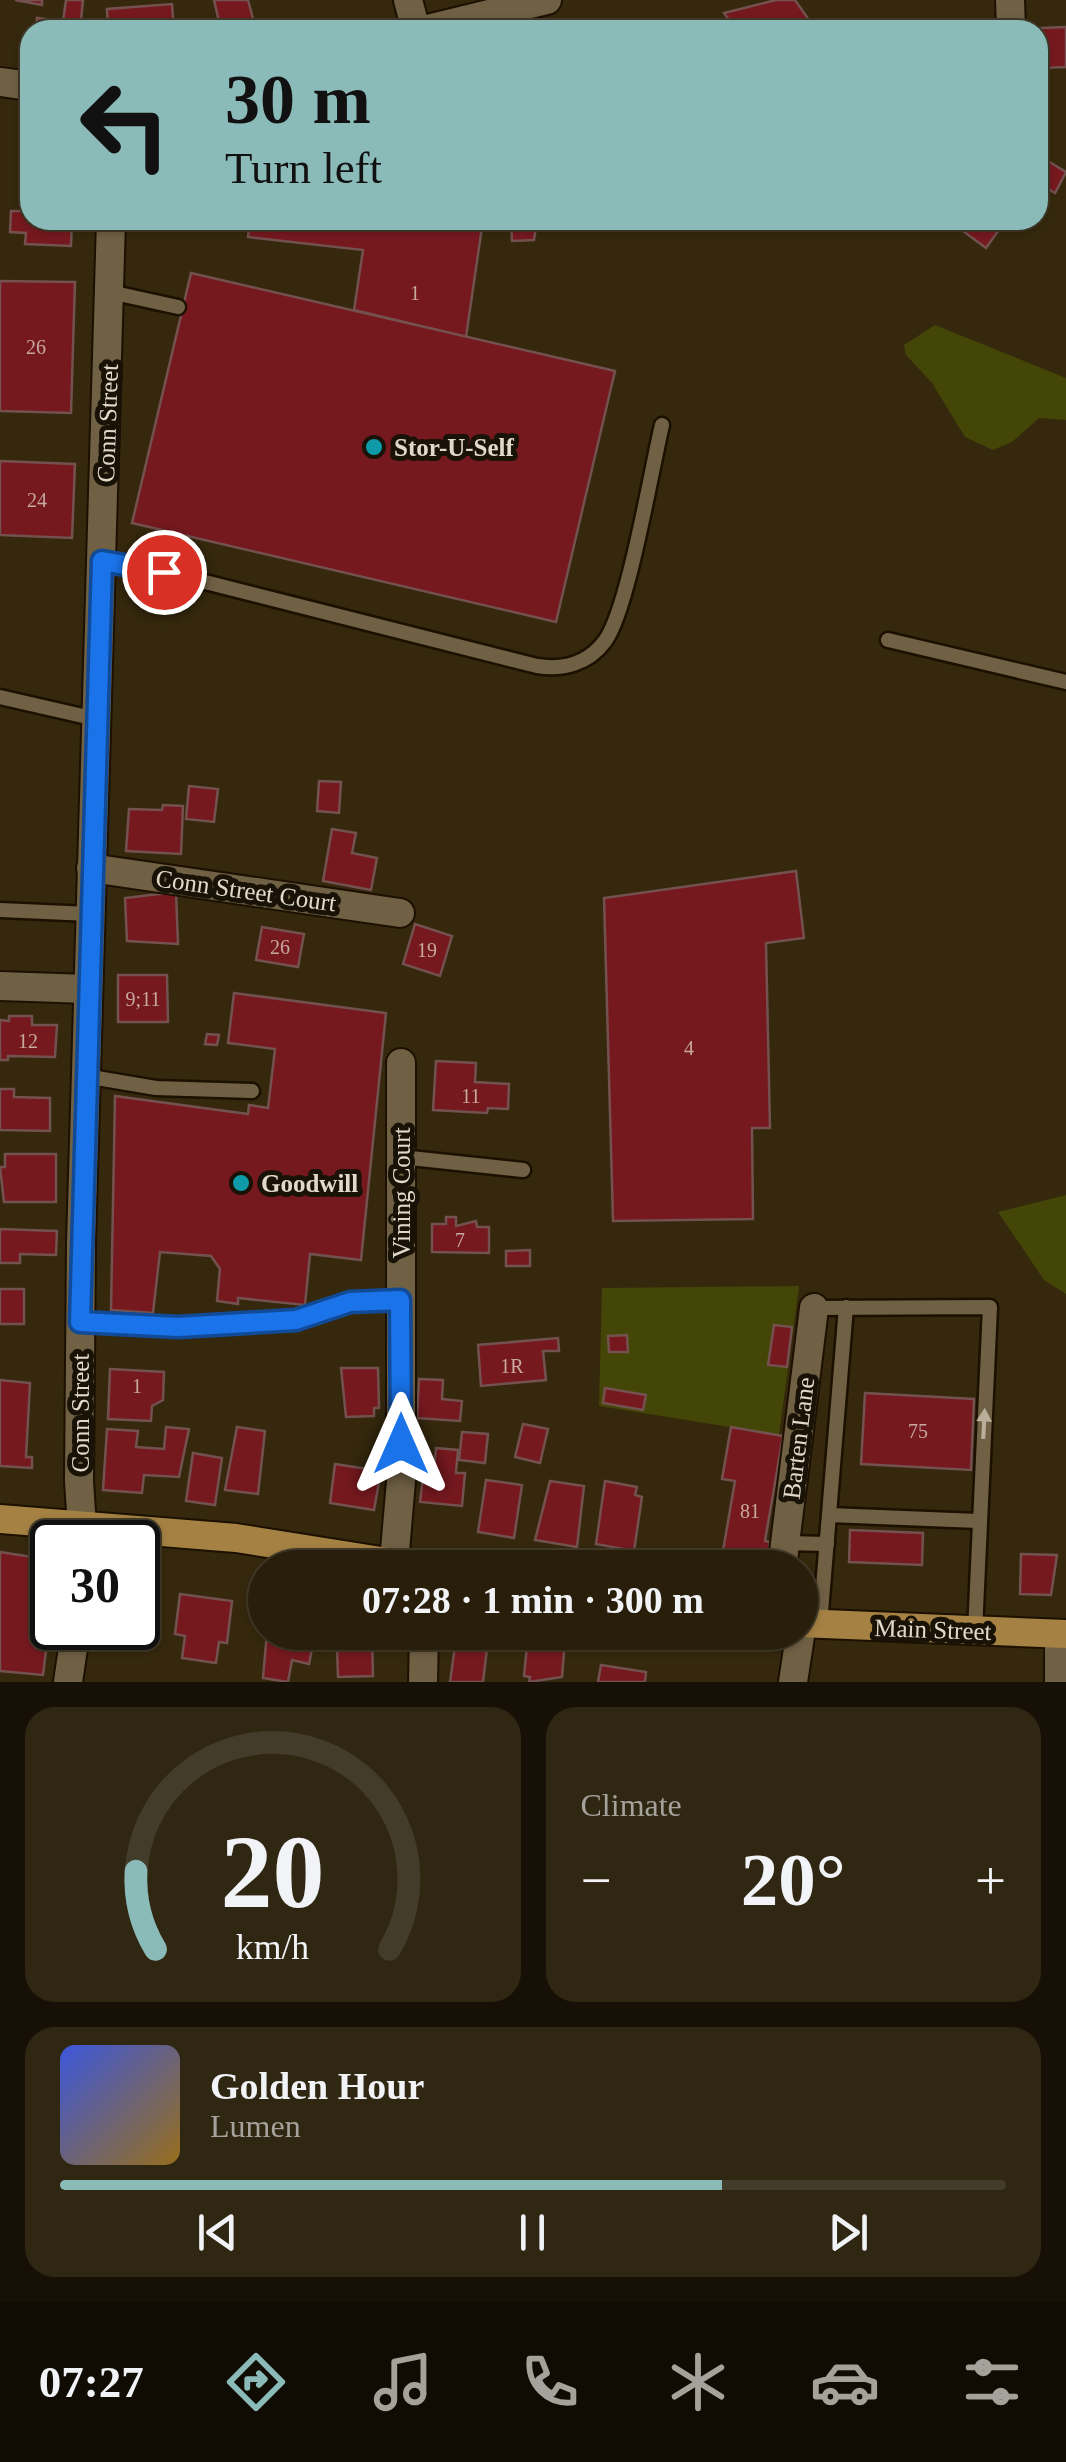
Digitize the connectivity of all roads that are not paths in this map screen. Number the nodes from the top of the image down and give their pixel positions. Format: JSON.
{"nodes":[{"id":1,"x":547,"y":0,"type":"edge"},
{"id":2,"x":462,"y":20,"type":"edge"},
{"id":3,"x":112,"y":230,"type":"edge"},
{"id":4,"x":110,"y":292,"type":"junction"},
{"id":5,"x":178,"y":307,"type":"dead end"},
{"id":6,"x":662,"y":426,"type":"dead end"},
{"id":7,"x":102,"y":561,"type":"junction"},
{"id":8,"x":888,"y":640,"type":"dead end"},
{"id":9,"x":1066,"y":682,"type":"edge"},
{"id":10,"x":0,"y":696,"type":"edge"},
{"id":11,"x":96,"y":719,"type":"junction"},
{"id":12,"x":91,"y":868,"type":"junction"},
{"id":13,"x":0,"y":910,"type":"edge"},
{"id":14,"x":400,"y":913,"type":"dead end"},
{"id":15,"x":90,"y":914,"type":"junction"},
{"id":16,"x":0,"y":986,"type":"edge"},
{"id":17,"x":88,"y":989,"type":"junction"},
{"id":18,"x":401,"y":1063,"type":"dead end"},
{"id":19,"x":86,"y":1076,"type":"junction"},
{"id":20,"x":252,"y":1091,"type":"dead end"},
{"id":21,"x":401,"y":1157,"type":"junction"},
{"id":22,"x":523,"y":1170,"type":"dead end"},
{"id":23,"x":400,"y":1300,"type":"junction"},
{"id":24,"x":814,"y":1308,"type":"joint"},
{"id":25,"x":846,"y":1308,"type":"junction"},
{"id":26,"x":80,"y":1322,"type":"junction"},
{"id":27,"x":830,"y":1515,"type":"junction"},
{"id":28,"x":0,"y":1519,"type":"edge"},
{"id":29,"x":83,"y":1520,"type":"edge"},
{"id":30,"x":978,"y":1521,"type":"junction"},
{"id":31,"x":30,"y":1524,"type":"edge"},
{"id":32,"x":160,"y":1536,"type":"edge"},
{"id":33,"x":827,"y":1544,"type":"junction"},
{"id":34,"x":315,"y":1550,"type":"edge"},
{"id":35,"x":395,"y":1550,"type":"edge"},
{"id":36,"x":785,"y":1550,"type":"edge"},
{"id":37,"x":804,"y":1550,"type":"edge"},
{"id":38,"x":818,"y":1580,"type":"edge"},
{"id":39,"x":818,"y":1624,"type":"edge"},
{"id":40,"x":975,"y":1631,"type":"junction"},
{"id":41,"x":1062,"y":1634,"type":"edge"},
{"id":42,"x":73,"y":1650,"type":"edge"},
{"id":43,"x":424,"y":1650,"type":"edge"},
{"id":44,"x":801,"y":1650,"type":"edge"},
{"id":45,"x":68,"y":1682,"type":"edge"},
{"id":46,"x":423,"y":1682,"type":"edge"},
{"id":47,"x":793,"y":1682,"type":"edge"},
{"id":48,"x":1058,"y":1682,"type":"edge"}],
"edges":[{"from":1,"to":2,"type":"street"},
{"from":3,"to":4,"type":"street","name":"Conn Street"},
{"from":4,"to":5,"type":"lane"},
{"from":4,"to":7,"type":"street","name":"Conn Street"},
{"from":6,"to":7,"type":"lane"},
{"from":7,"to":11,"type":"street","name":"Conn Street"},
{"from":8,"to":9,"type":"lane"},
{"from":10,"to":11,"type":"lane"},
{"from":11,"to":12,"type":"street","name":"Conn Street"},
{"from":12,"to":14,"type":"street","name":"Conn Street Court"},
{"from":12,"to":15,"type":"street","name":"Conn Street"},
{"from":13,"to":15,"type":"lane"},
{"from":15,"to":17,"type":"street","name":"Conn Street"},
{"from":16,"to":17,"type":"street"},
{"from":17,"to":19,"type":"street","name":"Conn Street"},
{"from":18,"to":21,"type":"street","name":"Vining Court"},
{"from":19,"to":20,"type":"lane"},
{"from":19,"to":26,"type":"street","name":"Conn Street"},
{"from":21,"to":22,"type":"lane"},
{"from":21,"to":23,"type":"street","name":"Vining Court"},
{"from":23,"to":26,"type":"lane"},
{"from":23,"to":35,"type":"street","name":"Vining Court"},
{"from":24,"to":25,"type":"lane"},
{"from":24,"to":36,"type":"street","name":"Barten Lane"},
{"from":25,"to":27,"type":"lane"},
{"from":30,"to":25,"type":"lane","one_way":true},
{"from":26,"to":29,"type":"street","name":"Conn Street"},
{"from":27,"to":30,"type":"lane"},
{"from":27,"to":33,"type":"lane"},
{"from":28,"to":31,"type":"main road"},
{"from":30,"to":40,"type":"lane"},
{"from":32,"to":34,"type":"main road"},
{"from":33,"to":37,"type":"lane"},
{"from":33,"to":38,"type":"lane"},
{"from":39,"to":40,"type":"main road","name":"Main Street"},
{"from":40,"to":41,"type":"main road","name":"Main Street"},
{"from":41,"to":48,"type":"street"},
{"from":42,"to":45,"type":"street"},
{"from":43,"to":46,"type":"street"},
{"from":44,"to":47,"type":"street"}]}
